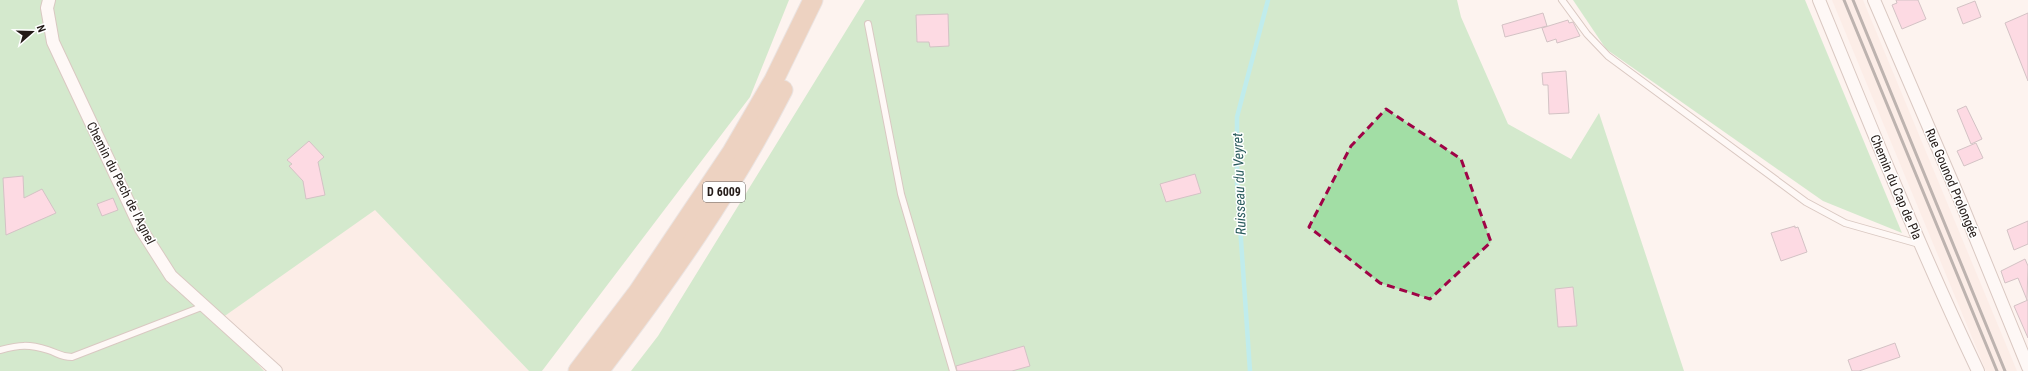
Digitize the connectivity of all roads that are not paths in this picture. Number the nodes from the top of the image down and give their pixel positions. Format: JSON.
{"nodes":[{"id":1,"x":49,"y":0,"type":"edge"},
{"id":2,"x":813,"y":0,"type":"edge"},
{"id":3,"x":826,"y":0,"type":"edge"},
{"id":4,"x":1562,"y":0,"type":"edge"},
{"id":5,"x":1819,"y":0,"type":"edge"},
{"id":6,"x":1874,"y":0,"type":"edge"},
{"id":7,"x":868,"y":24,"type":"dead end"},
{"id":8,"x":1920,"y":244,"type":"junction"},
{"id":9,"x":204,"y":306,"type":"junction"},
{"id":10,"x":0,"y":350,"type":"edge"},
{"id":11,"x":2028,"y":367,"type":"edge"},
{"id":12,"x":276,"y":371,"type":"edge"},
{"id":13,"x":578,"y":371,"type":"edge"},
{"id":14,"x":599,"y":371,"type":"edge"},
{"id":15,"x":953,"y":371,"type":"edge"},
{"id":16,"x":1978,"y":371,"type":"edge"}],
"edges":[{"from":1,"to":9,"type":"street","name":"Chemin du Pech de l'Agnel"},
{"from":2,"to":13,"type":"main road","number":"D 6009"},
{"from":3,"to":14,"type":"main road","number":"D 6009"},
{"from":4,"to":8,"type":"lane"},
{"from":5,"to":8,"type":"street","name":"Chemin du Cap de Pla"},
{"from":6,"to":11,"type":"street","name":"Rue Gounod Prolongée"},
{"from":7,"to":15,"type":"lane"},
{"from":8,"to":16,"type":"street","name":"Chemin du Cap de Pla"},
{"from":9,"to":10,"type":"lane"},
{"from":9,"to":12,"type":"street","name":"Chemin du Pech de l'Agnel"}]}
